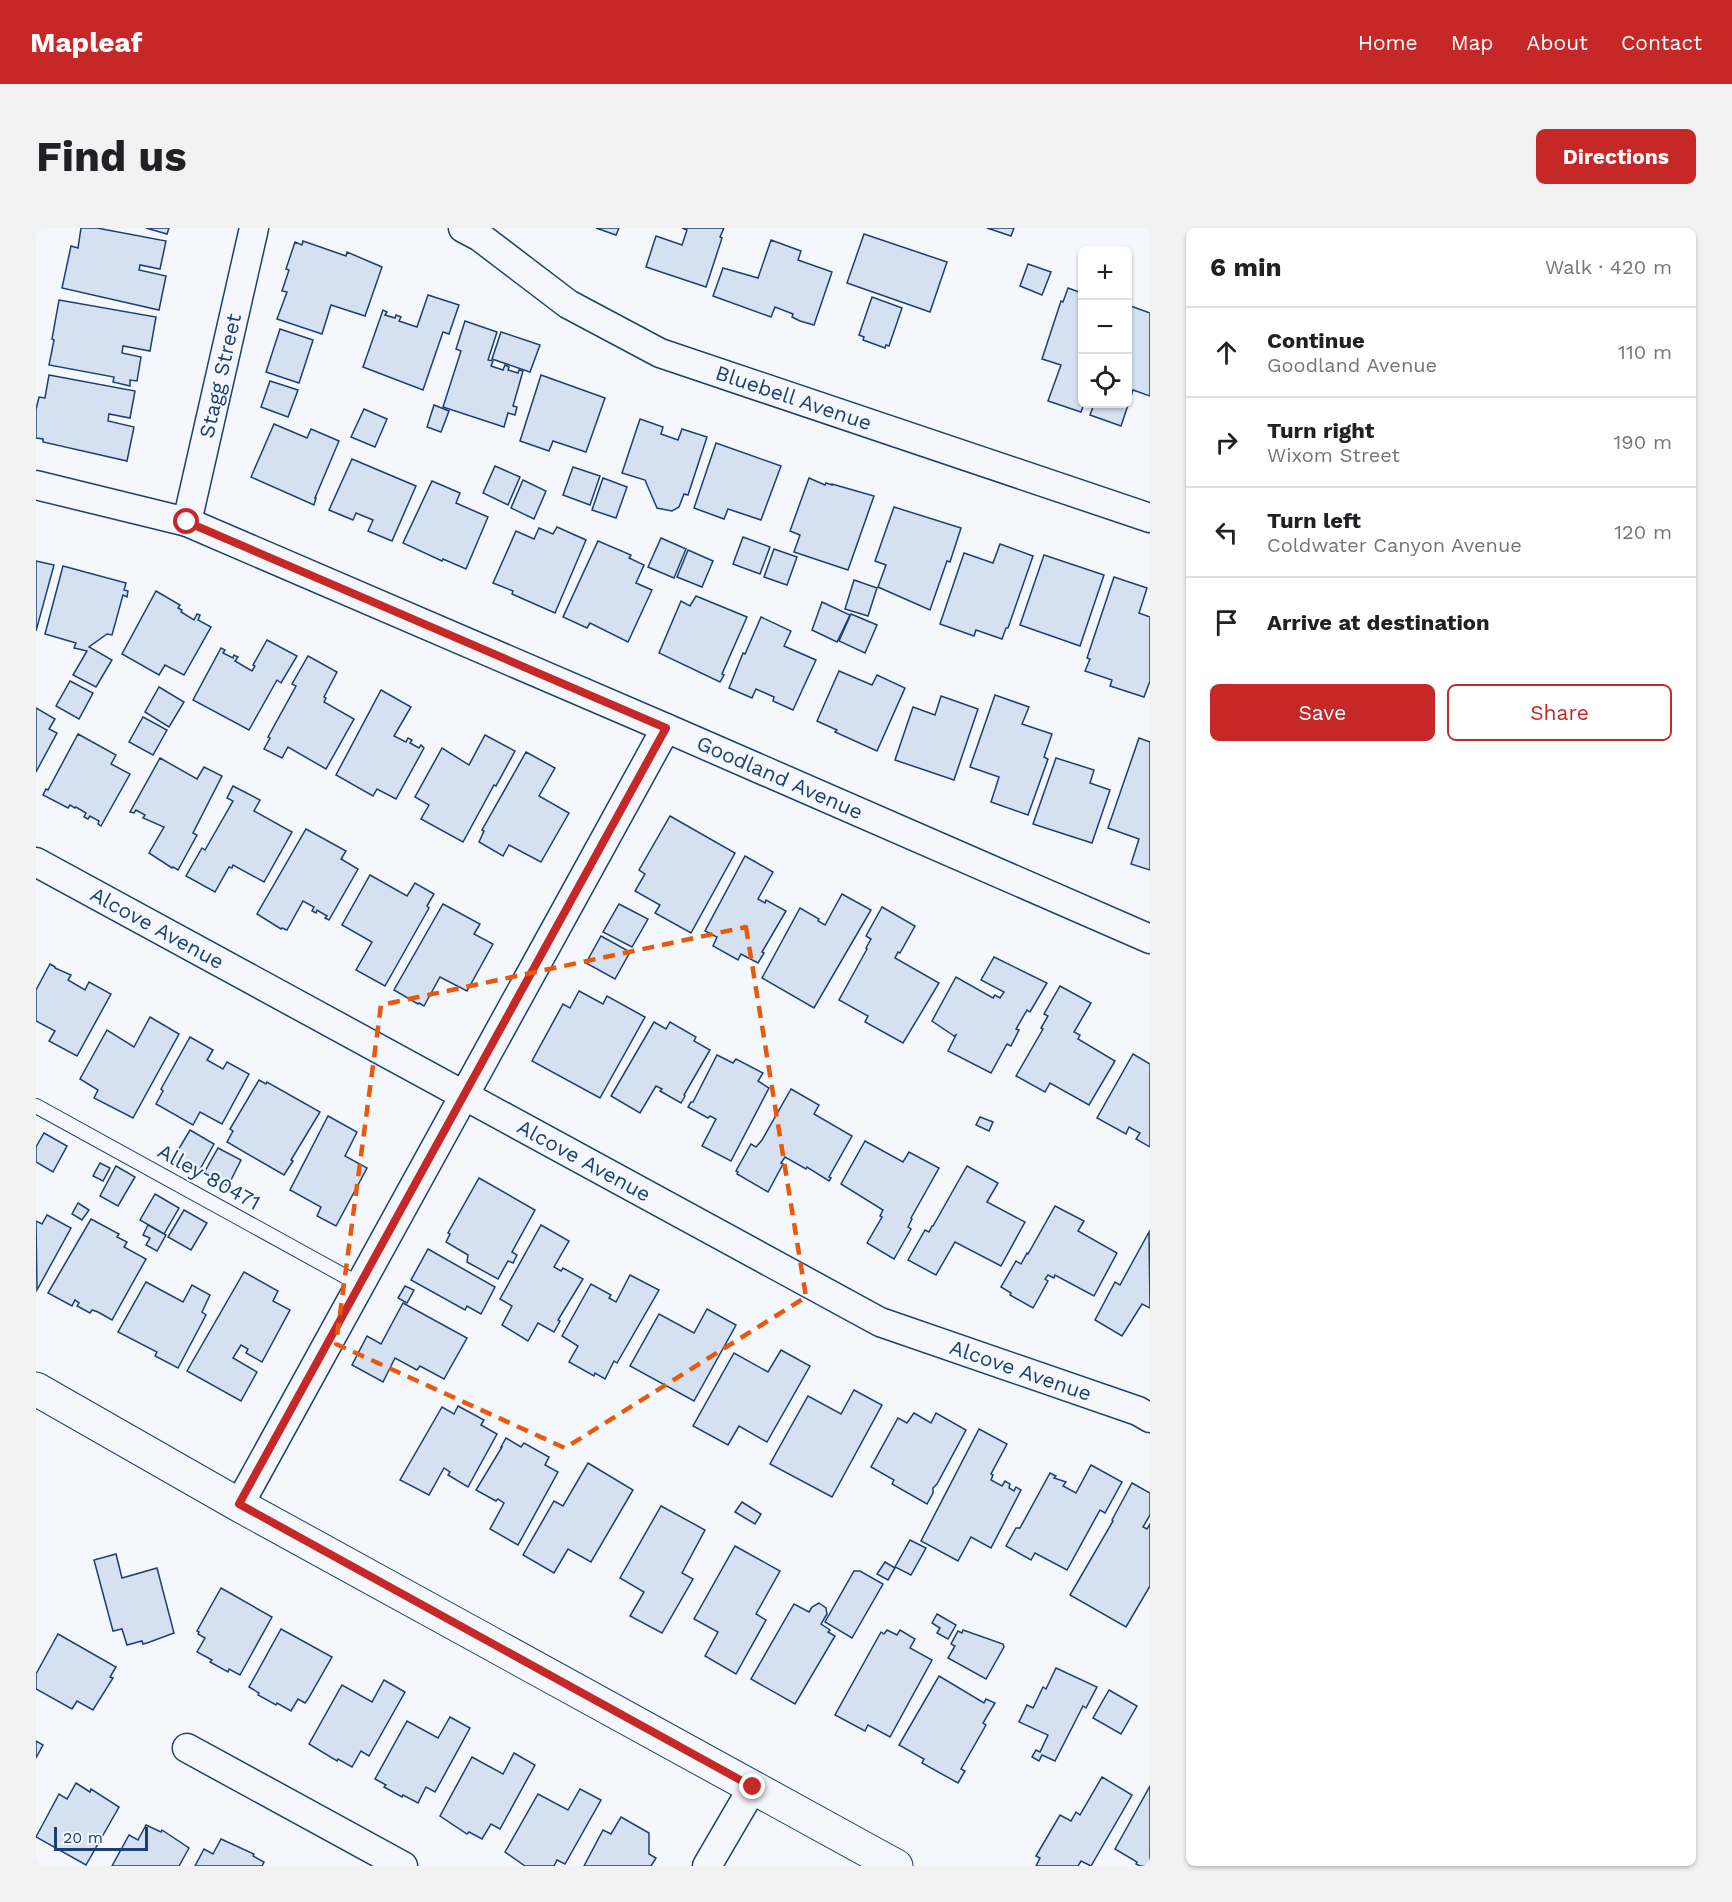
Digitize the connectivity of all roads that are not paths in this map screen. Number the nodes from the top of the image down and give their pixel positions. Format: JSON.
{"nodes":[{"id":1,"x":254,"y":228,"type":"edge"},
{"id":2,"x":463,"y":228,"type":"edge"},
{"id":3,"x":36,"y":485,"type":"edge"},
{"id":4,"x":1150,"y":518,"type":"edge"},
{"id":5,"x":187,"y":522,"type":"junction"},
{"id":6,"x":666,"y":728,"type":"junction"},
{"id":7,"x":36,"y":862,"type":"edge"},
{"id":8,"x":1150,"y":939,"type":"edge"},
{"id":9,"x":465,"y":1096,"type":"junction"},
{"id":10,"x":36,"y":1106,"type":"edge"},
{"id":11,"x":361,"y":1285,"type":"junction"},
{"id":12,"x":36,"y":1389,"type":"edge"},
{"id":13,"x":1150,"y":1418,"type":"edge"},
{"id":14,"x":239,"y":1504,"type":"junction"},
{"id":15,"x":187,"y":1748,"type":"dead end"},
{"id":16,"x":753,"y":1787,"type":"junction"},
{"id":17,"x":403,"y":1866,"type":"edge"},
{"id":18,"x":706,"y":1866,"type":"edge"},
{"id":19,"x":896,"y":1866,"type":"edge"}],
"edges":[{"from":1,"to":5,"type":"street","name":"Stagg Street"},
{"from":2,"to":4,"type":"street","name":"Bluebell Avenue"},
{"from":3,"to":5,"type":"street","name":"Goodland Avenue"},
{"from":5,"to":6,"type":"street","name":"Goodland Avenue"},
{"from":6,"to":8,"type":"street","name":"Goodland Avenue"},
{"from":6,"to":9,"type":"street"},
{"from":7,"to":9,"type":"street","name":"Alcove Avenue"},
{"from":9,"to":11,"type":"street"},
{"from":9,"to":13,"type":"street","name":"Alcove Avenue"},
{"from":10,"to":11,"type":"lane","name":"Alley 80471"},
{"from":11,"to":14,"type":"street"},
{"from":12,"to":14,"type":"main road"},
{"from":14,"to":16,"type":"main road"},
{"from":15,"to":17,"type":"street"},
{"from":16,"to":18,"type":"street"},
{"from":16,"to":19,"type":"main road"}]}
